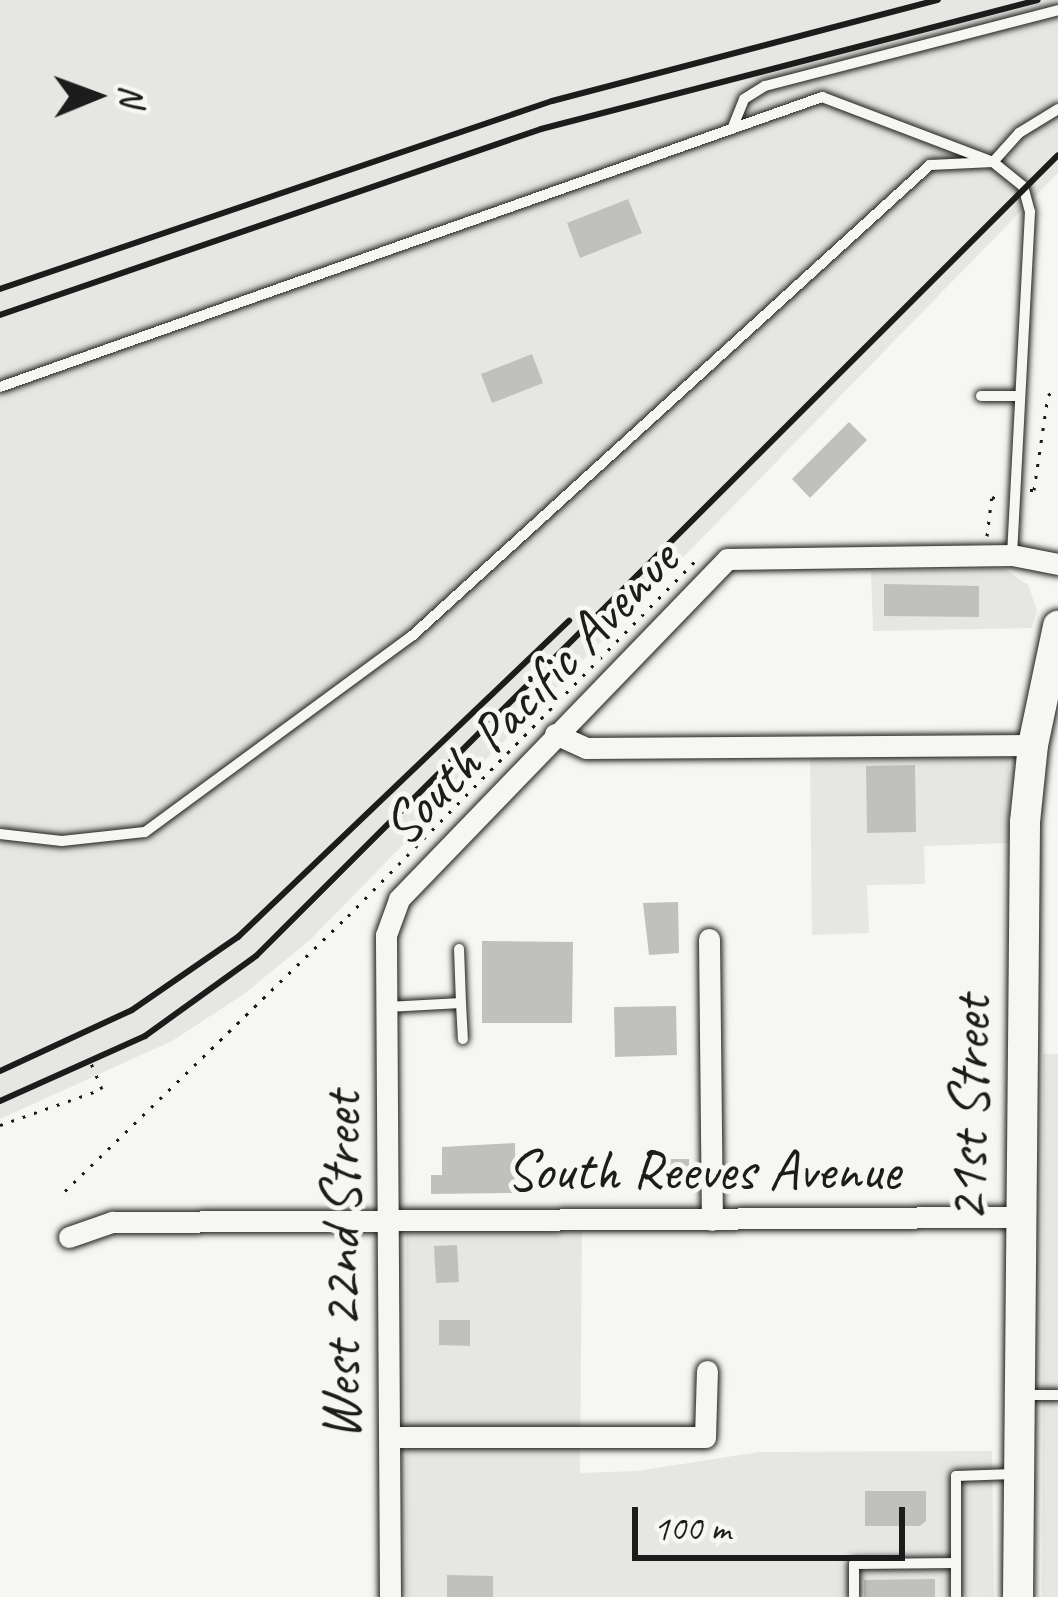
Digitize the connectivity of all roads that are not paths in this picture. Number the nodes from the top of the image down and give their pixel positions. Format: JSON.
{"nodes":[{"id":1,"x":1058,"y":10,"type":"edge"},
{"id":2,"x":1058,"y":109,"type":"edge"},
{"id":3,"x":731,"y":129,"type":"junction"},
{"id":4,"x":993,"y":162,"type":"junction"},
{"id":5,"x":0,"y":387,"type":"edge"},
{"id":6,"x":981,"y":396,"type":"dead end"},
{"id":7,"x":1020,"y":396,"type":"junction"},
{"id":8,"x":1012,"y":555,"type":"junction"},
{"id":9,"x":1058,"y":564,"type":"edge"},
{"id":10,"x":1058,"y":626,"type":"edge"},
{"id":11,"x":555,"y":734,"type":"junction"},
{"id":12,"x":1033,"y":746,"type":"junction"},
{"id":13,"x":0,"y":834,"type":"edge"},
{"id":14,"x":386,"y":935,"type":"joint"},
{"id":15,"x":709,"y":939,"type":"dead end"},
{"id":16,"x":459,"y":949,"type":"dead end"},
{"id":17,"x":461,"y":1004,"type":"junction"},
{"id":18,"x":387,"y":1007,"type":"junction"},
{"id":19,"x":463,"y":1039,"type":"dead end"},
{"id":20,"x":1017,"y":1217,"type":"junction"},
{"id":21,"x":389,"y":1219,"type":"junction"},
{"id":22,"x":712,"y":1220,"type":"junction"},
{"id":23,"x":69,"y":1238,"type":"dead end"},
{"id":24,"x":707,"y":1371,"type":"dead end"},
{"id":25,"x":1058,"y":1395,"type":"edge"},
{"id":26,"x":1018,"y":1396,"type":"junction"},
{"id":27,"x":390,"y":1437,"type":"junction"},
{"id":28,"x":1018,"y":1474,"type":"junction"},
{"id":29,"x":956,"y":1563,"type":"junction"},
{"id":30,"x":886,"y":1564,"type":"junction"},
{"id":31,"x":916,"y":1564,"type":"junction"},
{"id":32,"x":886,"y":1579,"type":"dead end"},
{"id":33,"x":916,"y":1579,"type":"dead end"},
{"id":34,"x":390,"y":1597,"type":"edge"},
{"id":35,"x":854,"y":1597,"type":"edge"},
{"id":36,"x":956,"y":1597,"type":"edge"},
{"id":37,"x":1018,"y":1597,"type":"edge"}],
"edges":[{"from":1,"to":3,"type":"lane"},
{"from":2,"to":4,"type":"lane"},
{"from":3,"to":4,"type":"lane"},
{"from":3,"to":5,"type":"lane"},
{"from":4,"to":7,"type":"lane"},
{"from":4,"to":13,"type":"lane"},
{"from":6,"to":7,"type":"lane"},
{"from":7,"to":8,"type":"lane"},
{"from":8,"to":9,"type":"street","name":"South Pacific Avenue"},
{"from":8,"to":11,"type":"street","name":"South Pacific Avenue"},
{"from":10,"to":12,"type":"main road","name":"21st Street"},
{"from":11,"to":12,"type":"street"},
{"from":11,"to":14,"type":"street","name":"South Pacific Avenue"},
{"from":12,"to":20,"type":"main road","name":"21st Street"},
{"from":14,"to":18,"type":"street","name":"West 22nd Street"},
{"from":15,"to":22,"type":"street"},
{"from":16,"to":17,"type":"lane"},
{"from":17,"to":18,"type":"lane"},
{"from":17,"to":19,"type":"lane"},
{"from":18,"to":21,"type":"street","name":"West 22nd Street"},
{"from":20,"to":22,"type":"street","name":"South Reeves Avenue"},
{"from":20,"to":26,"type":"main road","name":"21st Street"},
{"from":21,"to":22,"type":"street","name":"South Reeves Avenue"},
{"from":21,"to":23,"type":"street","name":"South Reeves Avenue"},
{"from":21,"to":27,"type":"street","name":"West 22nd Street"},
{"from":24,"to":27,"type":"street"},
{"from":25,"to":26,"type":"lane"},
{"from":26,"to":28,"type":"main road","name":"21st Street"},
{"from":27,"to":34,"type":"street","name":"West 22nd Street"},
{"from":28,"to":29,"type":"lane"},
{"from":28,"to":37,"type":"main road","name":"21st Street"},
{"from":29,"to":31,"type":"lane"},
{"from":29,"to":36,"type":"lane"},
{"from":30,"to":31,"type":"lane"},
{"from":30,"to":32,"type":"lane"},
{"from":30,"to":35,"type":"lane"},
{"from":31,"to":33,"type":"lane"}]}
